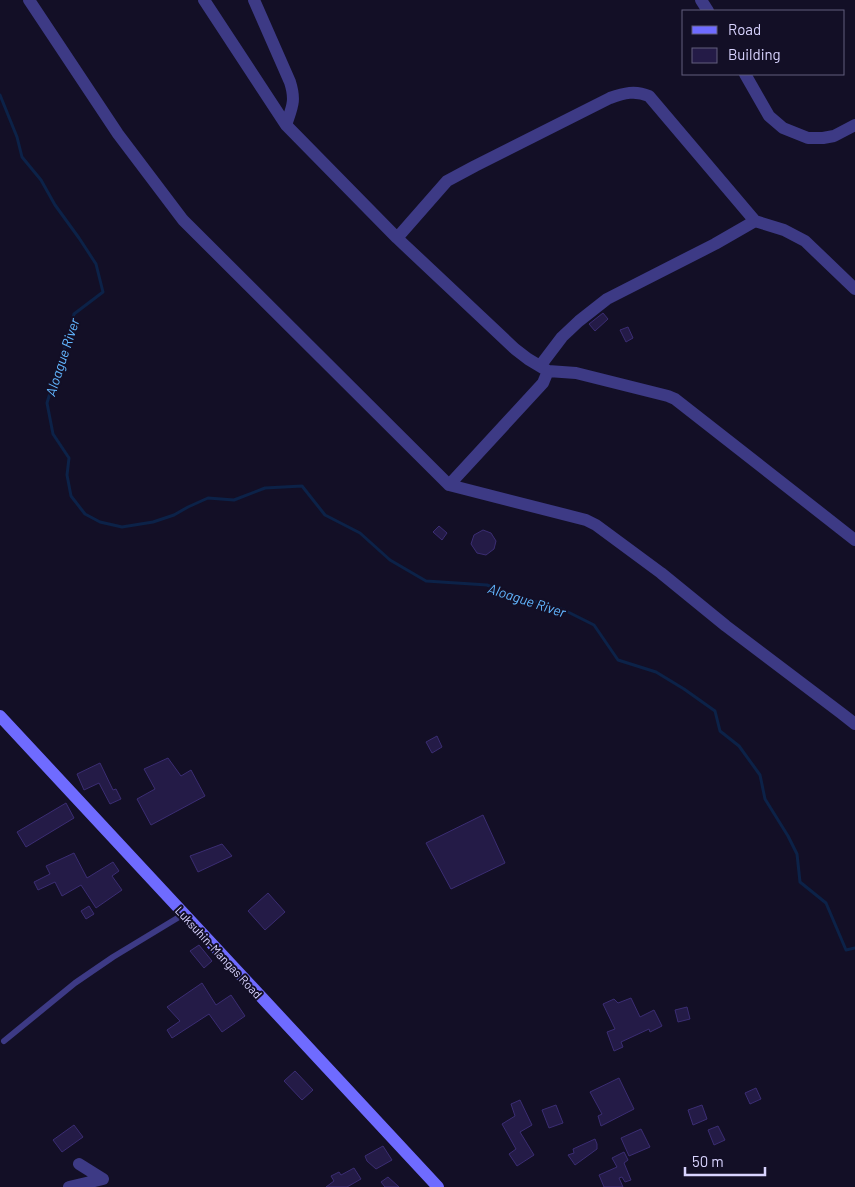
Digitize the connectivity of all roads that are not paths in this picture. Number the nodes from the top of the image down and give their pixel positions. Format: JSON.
{"nodes":[{"id":1,"x":29,"y":0,"type":"edge"},
{"id":2,"x":204,"y":0,"type":"edge"},
{"id":3,"x":254,"y":0,"type":"edge"},
{"id":4,"x":746,"y":75,"type":"edge"},
{"id":5,"x":286,"y":125,"type":"junction"},
{"id":6,"x":855,"y":125,"type":"edge"},
{"id":7,"x":755,"y":221,"type":"junction"},
{"id":8,"x":397,"y":238,"type":"junction"},
{"id":9,"x":855,"y":289,"type":"edge"},
{"id":10,"x":544,"y":368,"type":"junction"},
{"id":11,"x":449,"y":485,"type":"junction"},
{"id":12,"x":855,"y":540,"type":"edge"},
{"id":13,"x":0,"y":716,"type":"edge"},
{"id":14,"x":855,"y":724,"type":"edge"},
{"id":15,"x":184,"y":914,"type":"junction"},
{"id":16,"x":4,"y":1041,"type":"dead end"},
{"id":17,"x":79,"y":1164,"type":"dead end"},
{"id":18,"x":69,"y":1187,"type":"edge"},
{"id":19,"x":438,"y":1187,"type":"edge"}],
"edges":[{"from":1,"to":11,"type":"street"},
{"from":2,"to":5,"type":"street"},
{"from":3,"to":5,"type":"street"},
{"from":4,"to":6,"type":"street"},
{"from":5,"to":8,"type":"street"},
{"from":7,"to":8,"type":"street"},
{"from":7,"to":9,"type":"street"},
{"from":7,"to":10,"type":"street"},
{"from":8,"to":10,"type":"street"},
{"from":10,"to":11,"type":"street"},
{"from":10,"to":12,"type":"street"},
{"from":11,"to":14,"type":"street"},
{"from":13,"to":15,"type":"main road","name":"Luksuhin-Mangas Road"},
{"from":15,"to":16,"type":"lane"},
{"from":15,"to":19,"type":"main road","name":"Luksuhin-Mangas Road"},
{"from":17,"to":18,"type":"street"}]}
